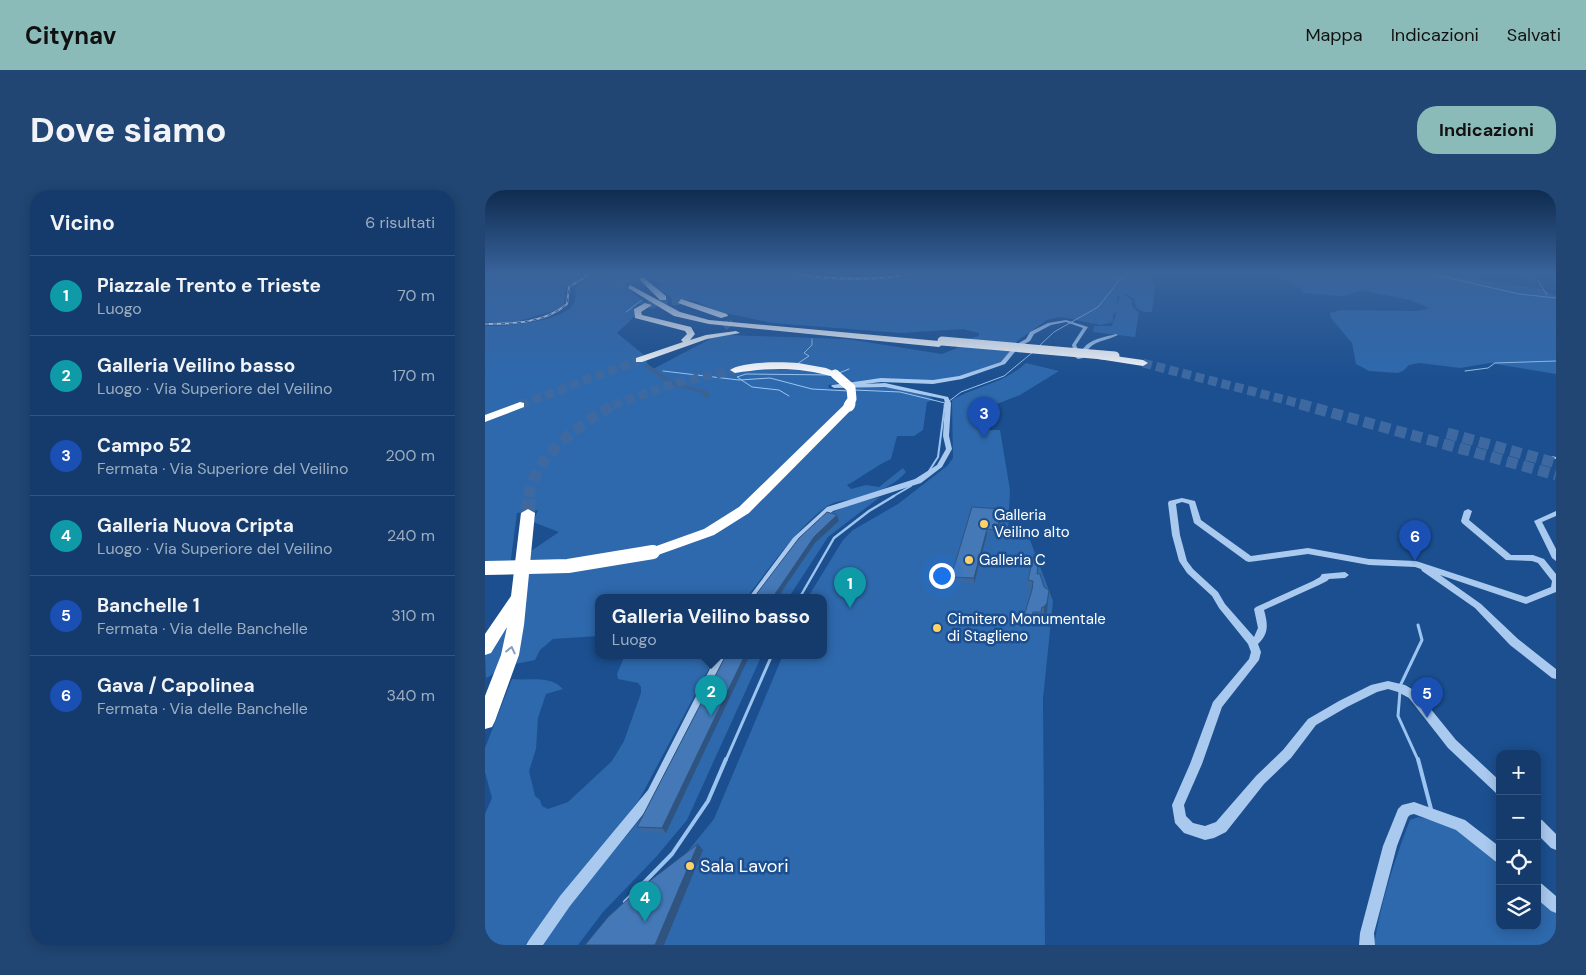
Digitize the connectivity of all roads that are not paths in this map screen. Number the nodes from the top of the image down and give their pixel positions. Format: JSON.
{"nodes":[{"id":1,"x":640,"y":308,"type":"edge"},
{"id":2,"x":653,"y":308,"type":"edge"},
{"id":3,"x":664,"y":308,"type":"tunnel mouth"},
{"id":4,"x":677,"y":308,"type":"tunnel mouth"},
{"id":5,"x":687,"y":308,"type":"tunnel mouth"},
{"id":6,"x":698,"y":308,"type":"tunnel mouth"},
{"id":7,"x":811,"y":331,"type":"junction"},
{"id":8,"x":1116,"y":335,"type":"dead end"},
{"id":9,"x":840,"y":336,"type":"junction"},
{"id":10,"x":683,"y":342,"type":"junction"},
{"id":11,"x":940,"y":343,"type":"junction"},
{"id":12,"x":639,"y":360,"type":"tunnel mouth"},
{"id":13,"x":1144,"y":361,"type":"tunnel mouth"},
{"id":14,"x":735,"y":370,"type":"tunnel mouth"},
{"id":15,"x":520,"y":405,"type":"tunnel mouth"},
{"id":16,"x":485,"y":419,"type":"edge"},
{"id":17,"x":1468,"y":511,"type":"dead end"},
{"id":18,"x":528,"y":513,"type":"tunnel mouth"},
{"id":19,"x":1556,"y":513,"type":"edge"},
{"id":20,"x":1556,"y":558,"type":"edge"},
{"id":21,"x":1416,"y":564,"type":"junction"},
{"id":22,"x":485,"y":568,"type":"edge"},
{"id":23,"x":1345,"y":575,"type":"dead end"},
{"id":24,"x":1556,"y":584,"type":"edge"},
{"id":25,"x":755,"y":594,"type":"edge"},
{"id":26,"x":518,"y":596,"type":"junction"},
{"id":27,"x":1253,"y":643,"type":"junction"},
{"id":28,"x":485,"y":648,"type":"edge"},
{"id":29,"x":720,"y":659,"type":"edge"},
{"id":30,"x":1556,"y":675,"type":"edge"},
{"id":31,"x":485,"y":721,"type":"edge"},
{"id":32,"x":1496,"y":785,"type":"edge"},
{"id":33,"x":1541,"y":829,"type":"edge"},
{"id":34,"x":1556,"y":843,"type":"edge"},
{"id":35,"x":1496,"y":853,"type":"edge"},
{"id":36,"x":1541,"y":893,"type":"edge"},
{"id":37,"x":1556,"y":906,"type":"edge"},
{"id":38,"x":534,"y":945,"type":"edge"},
{"id":39,"x":1367,"y":945,"type":"edge"}],
"edges":[{"from":1,"to":10,"type":"highway"},
{"from":2,"to":10,"type":"highway"},
{"from":3,"to":9,"type":"highway"},
{"from":4,"to":7,"type":"highway"},
{"from":5,"to":10,"type":"highway"},
{"from":6,"to":7,"type":"highway"},
{"from":7,"to":11,"type":"highway"},
{"from":8,"to":25,"type":"street"},
{"from":9,"to":10,"type":"highway"},
{"from":9,"to":11,"type":"highway"},
{"from":10,"to":12,"type":"highway"},
{"from":11,"to":13,"type":"highway","bridge":true},
{"from":14,"to":22,"type":"highway","bridge":true},
{"from":15,"to":16,"type":"highway"},
{"from":17,"to":24,"type":"street"},
{"from":18,"to":26,"type":"highway"},
{"from":19,"to":20,"type":"street"},
{"from":21,"to":24,"type":"street"},
{"from":21,"to":27,"type":"street"},
{"from":21,"to":30,"type":"street"},
{"from":23,"to":27,"type":"street"},
{"from":26,"to":28,"type":"highway"},
{"from":31,"to":26,"type":"highway","one_way":true},
{"from":27,"to":32,"type":"street"},
{"from":29,"to":38,"type":"street"},
{"from":33,"to":34,"type":"street"},
{"from":35,"to":39,"type":"street"},
{"from":36,"to":37,"type":"street"}]}
